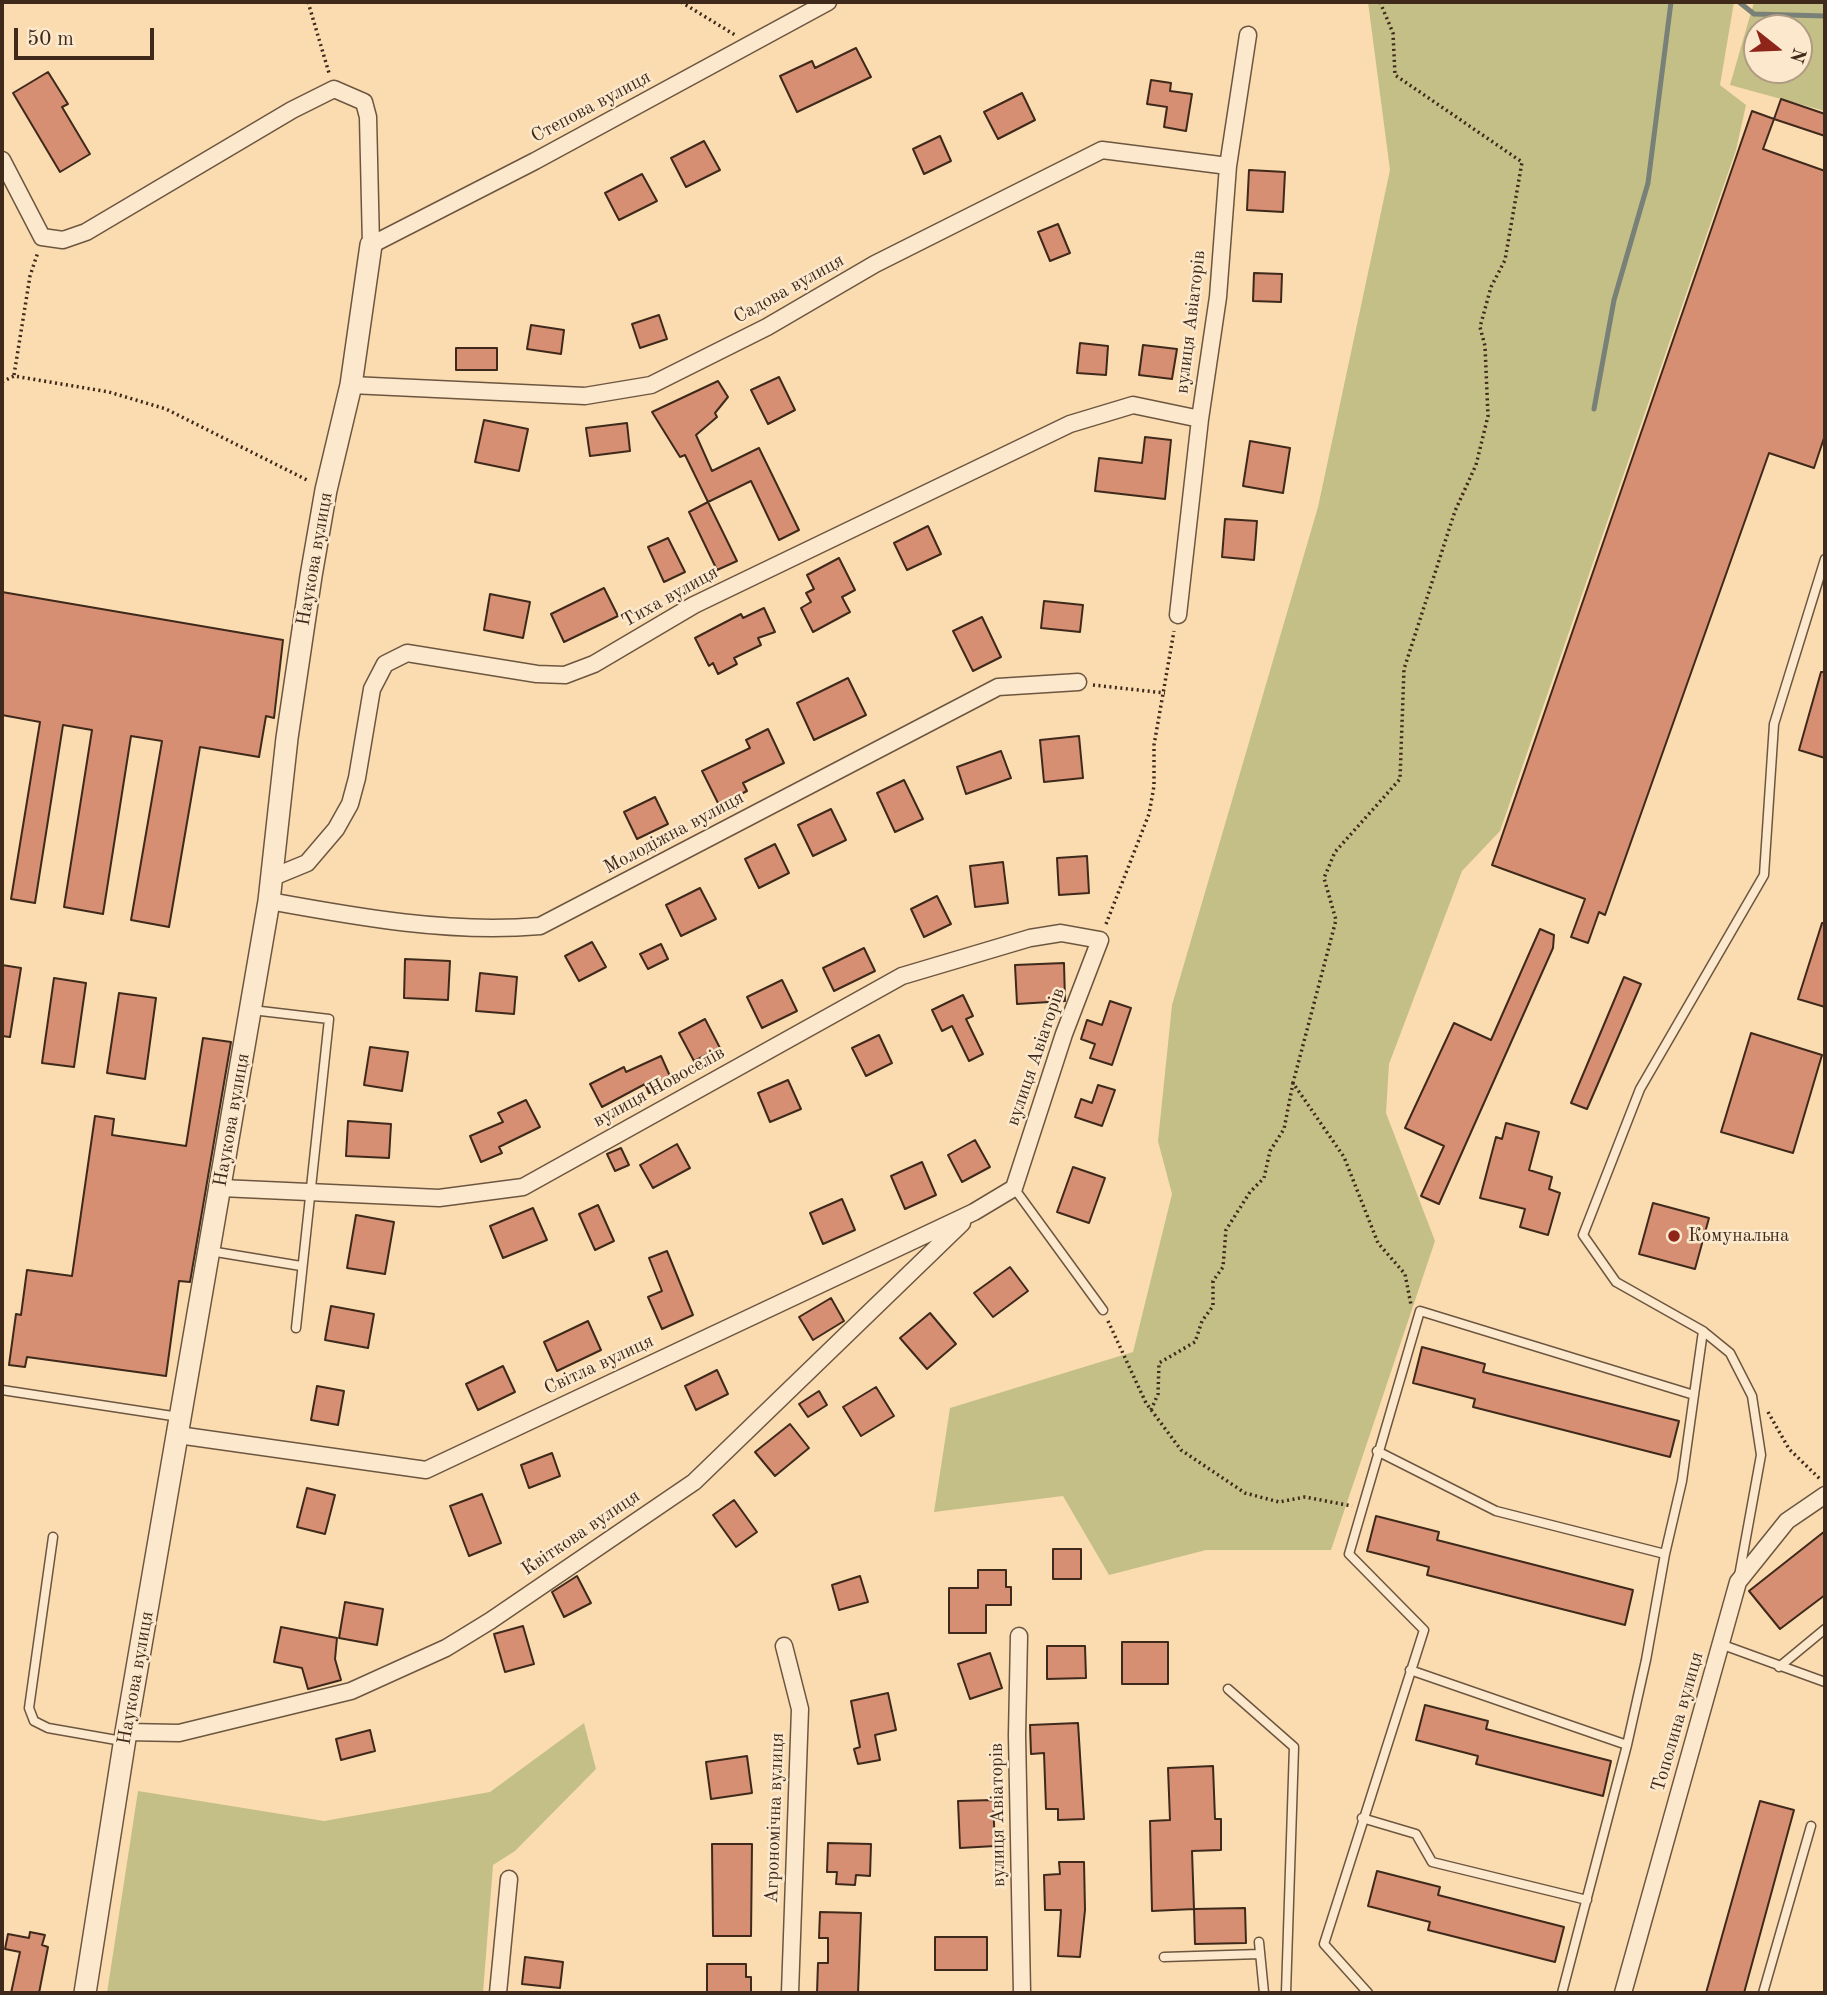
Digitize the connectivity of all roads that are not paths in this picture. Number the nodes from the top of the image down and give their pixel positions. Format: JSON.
{"nodes":[{"id":1,"x":828,"y":2,"type":"edge"},
{"id":2,"x":1248,"y":35,"type":"dead end"},
{"id":3,"x":2,"y":160,"type":"edge"},
{"id":4,"x":1228,"y":166,"type":"junction"},
{"id":5,"x":371,"y":245,"type":"junction"},
{"id":6,"x":351,"y":385,"type":"junction"},
{"id":7,"x":1200,"y":419,"type":"junction"},
{"id":8,"x":1825,"y":559,"type":"edge"},
{"id":9,"x":1178,"y":615,"type":"road end"},
{"id":10,"x":1077,"y":682,"type":"road end"},
{"id":11,"x":273,"y":877,"type":"junction"},
{"id":12,"x":269,"y":901,"type":"junction"},
{"id":13,"x":1100,"y":940,"type":"joint"},
{"id":14,"x":251,"y":1010,"type":"junction"},
{"id":15,"x":221,"y":1188,"type":"junction"},
{"id":16,"x":1014,"y":1188,"type":"junction"},
{"id":17,"x":311,"y":1192,"type":"junction"},
{"id":18,"x":974,"y":1212,"type":"junction"},
{"id":19,"x":210,"y":1251,"type":"junction"},
{"id":20,"x":301,"y":1266,"type":"junction"},
{"id":21,"x":1103,"y":1310,"type":"road end"},
{"id":22,"x":296,"y":1328,"type":"dead end"},
{"id":23,"x":1703,"y":1331,"type":"junction"},
{"id":24,"x":2,"y":1390,"type":"edge"},
{"id":25,"x":1694,"y":1395,"type":"junction"},
{"id":26,"x":180,"y":1426,"type":"junction"},
{"id":27,"x":1377,"y":1451,"type":"junction"},
{"id":28,"x":1825,"y":1495,"type":"edge"},
{"id":29,"x":53,"y":1537,"type":"dead end"},
{"id":30,"x":1665,"y":1554,"type":"junction"},
{"id":31,"x":1738,"y":1582,"type":"junction"},
{"id":32,"x":1825,"y":1629,"type":"edge"},
{"id":33,"x":1019,"y":1636,"type":"dead end"},
{"id":34,"x":1723,"y":1645,"type":"junction"},
{"id":35,"x":784,"y":1646,"type":"dead end"},
{"id":36,"x":1779,"y":1667,"type":"junction"},
{"id":37,"x":1410,"y":1670,"type":"junction"},
{"id":38,"x":1825,"y":1682,"type":"edge"},
{"id":39,"x":1228,"y":1689,"type":"dead end"},
{"id":40,"x":125,"y":1737,"type":"junction"},
{"id":41,"x":1627,"y":1745,"type":"junction"},
{"id":42,"x":1362,"y":1818,"type":"junction"},
{"id":43,"x":1811,"y":1826,"type":"dead end"},
{"id":44,"x":509,"y":1878,"type":"dead end"},
{"id":45,"x":1587,"y":1900,"type":"junction"},
{"id":46,"x":1259,"y":1942,"type":"dead end"},
{"id":47,"x":1260,"y":1954,"type":"junction"},
{"id":48,"x":1164,"y":1957,"type":"dead end"},
{"id":49,"x":85,"y":1993,"type":"edge"},
{"id":50,"x":498,"y":1993,"type":"edge"},
{"id":51,"x":790,"y":1993,"type":"edge"},
{"id":52,"x":1022,"y":1993,"type":"edge"},
{"id":53,"x":1264,"y":1993,"type":"edge"},
{"id":54,"x":1286,"y":1993,"type":"edge"},
{"id":55,"x":1368,"y":1993,"type":"edge"},
{"id":56,"x":1562,"y":1993,"type":"edge"},
{"id":57,"x":1623,"y":1993,"type":"edge"},
{"id":58,"x":1763,"y":1993,"type":"edge"}],
"edges":[{"from":1,"to":5,"type":"street","name":"Степова вулиця"},
{"from":2,"to":4,"type":"street","name":"вулиця Авіаторів"},
{"from":3,"to":5,"type":"street"},
{"from":4,"to":6,"type":"street","name":"Садова вулиця"},
{"from":4,"to":7,"type":"street","name":"вулиця Авіаторів"},
{"from":5,"to":6,"type":"street","name":"Наукова вулиця"},
{"from":6,"to":11,"type":"street","name":"Наукова вулиця"},
{"from":7,"to":9,"type":"street","name":"вулиця Авіаторів"},
{"from":7,"to":11,"type":"street","name":"Тиха вулиця"},
{"from":8,"to":23,"type":"lane"},
{"from":10,"to":12,"type":"street","name":"Молодіжна вулиця"},
{"from":11,"to":12,"type":"street","name":"Наукова вулиця"},
{"from":12,"to":14,"type":"street","name":"Наукова вулиця"},
{"from":13,"to":16,"type":"street","name":"вулиця Авіаторів"},
{"from":13,"to":17,"type":"street","name":"вулиця Новоселів"},
{"from":14,"to":15,"type":"street","name":"Наукова вулиця"},
{"from":14,"to":17,"type":"lane"},
{"from":15,"to":17,"type":"street","name":"вулиця Новоселів"},
{"from":15,"to":19,"type":"street","name":"Наукова вулиця"},
{"from":16,"to":18,"type":"street","name":"Світла вулиця"},
{"from":16,"to":21,"type":"lane"},
{"from":17,"to":20,"type":"lane"},
{"from":18,"to":26,"type":"street","name":"Світла вулиця"},
{"from":18,"to":40,"type":"street","name":"Квіткова вулиця"},
{"from":19,"to":20,"type":"lane"},
{"from":19,"to":26,"type":"street","name":"Наукова вулиця"},
{"from":20,"to":22,"type":"lane"},
{"from":23,"to":25,"type":"lane"},
{"from":23,"to":31,"type":"lane"},
{"from":24,"to":26,"type":"lane"},
{"from":25,"to":27,"type":"lane"},
{"from":25,"to":30,"type":"lane"},
{"from":26,"to":40,"type":"street","name":"Наукова вулиця"},
{"from":27,"to":30,"type":"lane"},
{"from":27,"to":37,"type":"lane"},
{"from":28,"to":31,"type":"street","name":"Тополина вулиця"},
{"from":29,"to":40,"type":"lane"},
{"from":30,"to":41,"type":"lane"},
{"from":31,"to":34,"type":"street","name":"Тополина вулиця"},
{"from":32,"to":36,"type":"lane"},
{"from":33,"to":52,"type":"street","name":"вулиця Авіаторів"},
{"from":34,"to":36,"type":"lane"},
{"from":34,"to":57,"type":"street","name":"Тополина вулиця"},
{"from":35,"to":51,"type":"street","name":"Агрономічна вулиця"},
{"from":36,"to":38,"type":"lane"},
{"from":37,"to":41,"type":"lane"},
{"from":37,"to":42,"type":"lane"},
{"from":39,"to":54,"type":"lane"},
{"from":40,"to":49,"type":"street","name":"Наукова вулиця"},
{"from":41,"to":45,"type":"lane"},
{"from":42,"to":45,"type":"lane"},
{"from":42,"to":55,"type":"lane"},
{"from":43,"to":58,"type":"lane"},
{"from":44,"to":50,"type":"street"},
{"from":45,"to":56,"type":"lane"},
{"from":46,"to":47,"type":"lane"},
{"from":47,"to":48,"type":"lane"},
{"from":47,"to":53,"type":"lane"}]}
